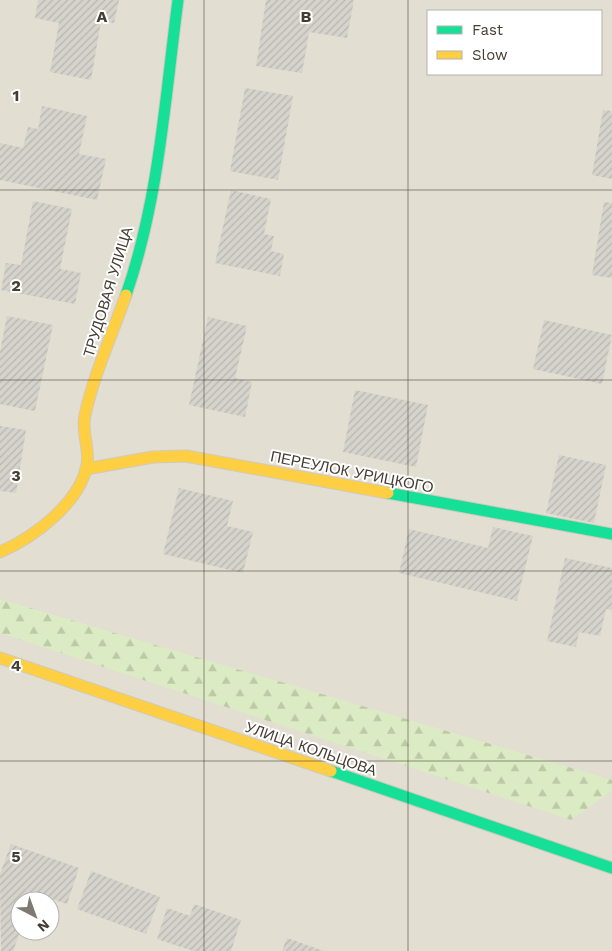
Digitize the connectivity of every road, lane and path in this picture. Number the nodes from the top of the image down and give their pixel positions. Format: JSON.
{"nodes":[{"id":1,"x":178,"y":0,"type":"edge"},
{"id":2,"x":86,"y":469,"type":"junction"},
{"id":3,"x":612,"y":534,"type":"edge"},
{"id":4,"x":0,"y":552,"type":"edge"},
{"id":5,"x":0,"y":658,"type":"edge"},
{"id":6,"x":612,"y":868,"type":"edge"}],
"edges":[{"from":1,"to":2,"type":"street","name":"ТРУДОВАЯ УЛИЦА"},
{"from":2,"to":3,"type":"street","name":"ПЕРЕУЛОК УРИЦКОГО"},
{"from":2,"to":4,"type":"street"},
{"from":5,"to":6,"type":"street","name":"УЛИЦА КОЛЬЦОВА"}]}
